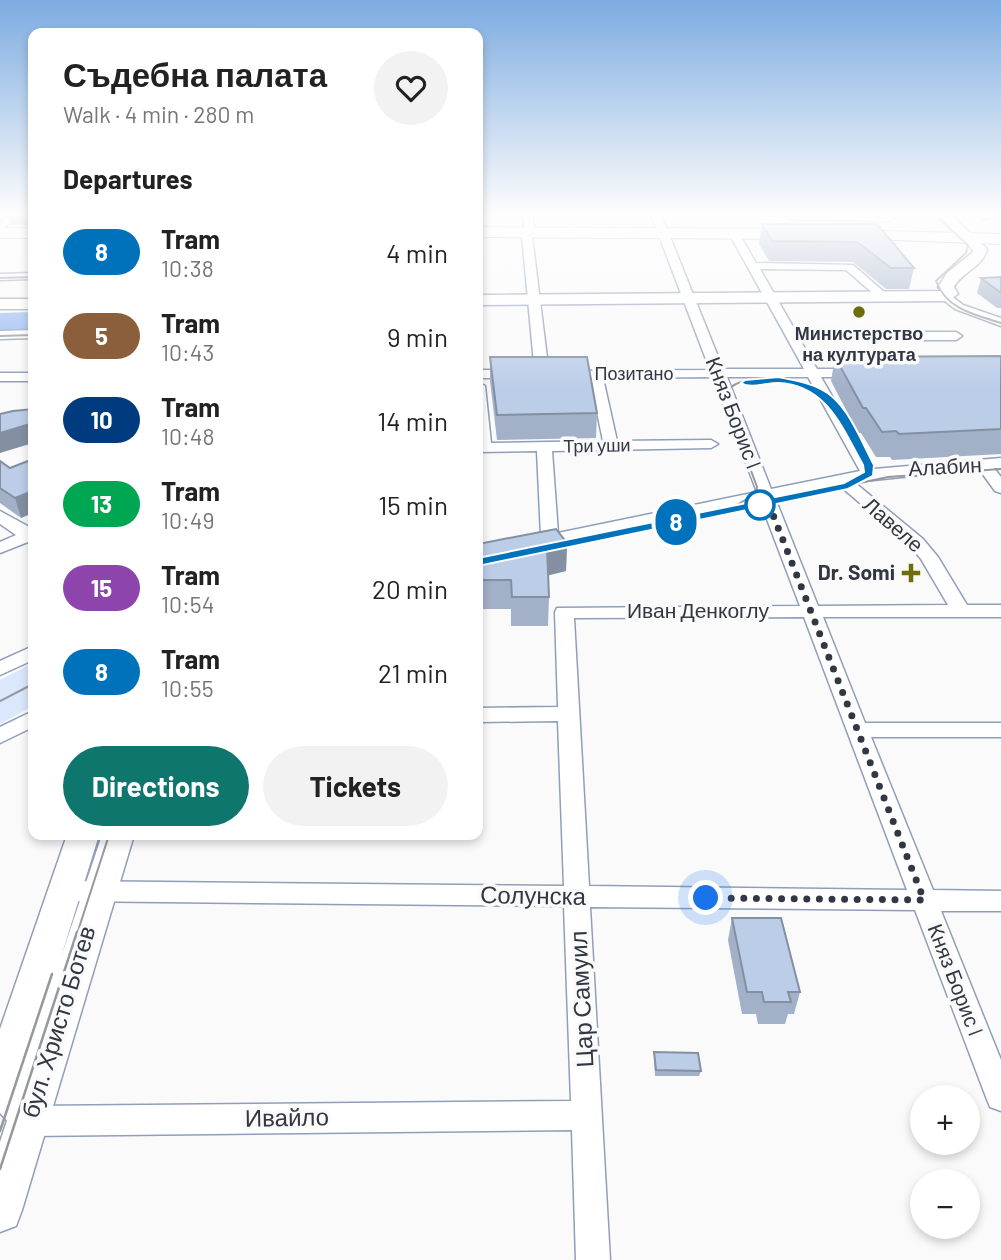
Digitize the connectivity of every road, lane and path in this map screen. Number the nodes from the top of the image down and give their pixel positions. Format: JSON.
{"nodes":[{"id":1,"x":532,"y":271,"type":"edge"},
{"id":2,"x":679,"y":271,"type":"edge"},
{"id":3,"x":756,"y":271,"type":"edge"},
{"id":4,"x":853,"y":271,"type":"edge"},
{"id":5,"x":958,"y":271,"type":"edge"},
{"id":6,"x":28,"y":276,"type":"edge"},
{"id":7,"x":0,"y":277,"type":"edge"},
{"id":8,"x":927,"y":280,"type":"dead end"},
{"id":9,"x":939,"y":297,"type":"junction"},
{"id":10,"x":771,"y":298,"type":"junction"},
{"id":11,"x":885,"y":298,"type":"junction"},
{"id":12,"x":690,"y":299,"type":"junction"},
{"id":13,"x":483,"y":300,"type":"edge"},
{"id":14,"x":535,"y":300,"type":"junction"},
{"id":15,"x":0,"y":304,"type":"edge"},
{"id":16,"x":28,"y":304,"type":"edge"},
{"id":17,"x":1001,"y":322,"type":"edge"},
{"id":18,"x":28,"y":334,"type":"edge"},
{"id":19,"x":7,"y":335,"type":"edge"},
{"id":20,"x":794,"y":336,"type":"junction"},
{"id":21,"x":956,"y":336,"type":"dead end"},
{"id":22,"x":0,"y":350,"type":"edge"},
{"id":23,"x":719,"y":373,"type":"junction"},
{"id":24,"x":815,"y":373,"type":"junction"},
{"id":25,"x":868,"y":373,"type":"edge"},
{"id":26,"x":483,"y":374,"type":"edge"},
{"id":27,"x":542,"y":374,"type":"junction"},
{"id":28,"x":596,"y":374,"type":"junction"},
{"id":29,"x":0,"y":377,"type":"edge"},
{"id":30,"x":28,"y":377,"type":"edge"},
{"id":31,"x":711,"y":444,"type":"dead end"},
{"id":32,"x":611,"y":446,"type":"junction"},
{"id":33,"x":544,"y":447,"type":"junction"},
{"id":34,"x":483,"y":448,"type":"edge"},
{"id":35,"x":1001,"y":463,"type":"edge"},
{"id":36,"x":983,"y":464,"type":"junction"},
{"id":37,"x":869,"y":474,"type":"junction"},
{"id":38,"x":842,"y":479,"type":"junction"},
{"id":39,"x":1001,"y":488,"type":"edge"},
{"id":40,"x":765,"y":496,"type":"junction"},
{"id":41,"x":0,"y":516,"type":"edge"},
{"id":42,"x":28,"y":533,"type":"edge"},
{"id":43,"x":28,"y":536,"type":"edge"},
{"id":44,"x":550,"y":540,"type":"junction"},
{"id":45,"x":526,"y":544,"type":"edge"},
{"id":46,"x":0,"y":548,"type":"edge"},
{"id":47,"x":811,"y":611,"type":"junction"},
{"id":48,"x":961,"y":611,"type":"junction"},
{"id":49,"x":1001,"y":611,"type":"edge"},
{"id":50,"x":564,"y":612,"type":"joint"},
{"id":51,"x":28,"y":655,"type":"edge"},
{"id":52,"x":0,"y":669,"type":"edge"},
{"id":53,"x":483,"y":715,"type":"edge"},
{"id":54,"x":569,"y":715,"type":"junction"},
{"id":55,"x":28,"y":721,"type":"edge"},
{"id":56,"x":858,"y":730,"type":"junction"},
{"id":57,"x":1001,"y":730,"type":"edge"},
{"id":58,"x":0,"y":736,"type":"edge"},
{"id":59,"x":83,"y":840,"type":"edge"},
{"id":60,"x":115,"y":840,"type":"edge"},
{"id":61,"x":83,"y":891,"type":"junction"},
{"id":62,"x":577,"y":896,"type":"junction"},
{"id":63,"x":924,"y":900,"type":"junction"},
{"id":64,"x":1001,"y":901,"type":"edge"},
{"id":65,"x":1001,"y":1097,"type":"edge"},
{"id":66,"x":9,"y":1100,"type":"edge"},
{"id":67,"x":587,"y":1115,"type":"junction"},
{"id":68,"x":0,"y":1210,"type":"edge"},
{"id":69,"x":593,"y":1260,"type":"edge"}],
"edges":[{"from":1,"to":14,"type":"street"},
{"from":2,"to":12,"type":"street","name":"Княз Борис I"},
{"from":3,"to":10,"type":"street","name":"Лавеле"},
{"from":4,"to":11,"type":"street"},
{"from":5,"to":9,"type":"main road"},
{"from":6,"to":7,"type":"street"},
{"from":8,"to":9,"type":"main road"},
{"from":9,"to":11,"type":"main road"},
{"from":9,"to":17,"type":"street"},
{"from":10,"to":11,"type":"main road"},
{"from":10,"to":12,"type":"main road"},
{"from":10,"to":20,"type":"street","name":"Лавеле"},
{"from":12,"to":14,"type":"main road"},
{"from":12,"to":23,"type":"street","name":"Княз Борис I"},
{"from":13,"to":14,"type":"main road"},
{"from":14,"to":27,"type":"street"},
{"from":15,"to":16,"type":"main road"},
{"from":18,"to":19,"type":"street"},
{"from":19,"to":22,"type":"street"},
{"from":20,"to":21,"type":"street"},
{"from":20,"to":24,"type":"street","name":"Лавеле"},
{"from":23,"to":24,"type":"street","name":"Позитано"},
{"from":23,"to":28,"type":"street","name":"Позитано"},
{"from":23,"to":40,"type":"street","name":"Княз Борис I"},
{"from":24,"to":25,"type":"street","name":"Позитано"},
{"from":24,"to":37,"type":"street","name":"Лавеле"},
{"from":26,"to":27,"type":"street","name":"Позитано"},
{"from":27,"to":28,"type":"street","name":"Позитано"},
{"from":28,"to":32,"type":"street"},
{"from":29,"to":30,"type":"street"},
{"from":31,"to":32,"type":"street","name":"Три уши"},
{"from":32,"to":33,"type":"street","name":"Три уши"},
{"from":33,"to":34,"type":"street","name":"Три уши"},
{"from":33,"to":44,"type":"street"},
{"from":35,"to":36,"type":"street","name":"Алабин"},
{"from":36,"to":37,"type":"street","name":"Алабин"},
{"from":36,"to":39,"type":"street"},
{"from":37,"to":38,"type":"street","name":"Алабин"},
{"from":38,"to":40,"type":"street","name":"Алабин"},
{"from":38,"to":48,"type":"street","name":"Лавеле"},
{"from":40,"to":44,"type":"street","name":"Алабин"},
{"from":40,"to":47,"type":"street","name":"Княз Борис I"},
{"from":41,"to":42,"type":"street"},
{"from":43,"to":46,"type":"street"},
{"from":44,"to":45,"type":"street","name":"Алабин"},
{"from":47,"to":48,"type":"street","name":"Иван Денкоглу"},
{"from":47,"to":50,"type":"street","name":"Иван Денкоглу"},
{"from":47,"to":56,"type":"street","name":"Княз Борис I"},
{"from":48,"to":49,"type":"street","name":"Иван Денкоглу"},
{"from":50,"to":54,"type":"street","name":"Цар Самуил"},
{"from":51,"to":52,"type":"street"},
{"from":53,"to":54,"type":"street"},
{"from":54,"to":62,"type":"street","name":"Цар Самуил"},
{"from":55,"to":58,"type":"street"},
{"from":56,"to":57,"type":"street"},
{"from":56,"to":63,"type":"street","name":"Княз Борис I"},
{"from":59,"to":61,"type":"main road","name":"бул. Христо Ботев"},
{"from":60,"to":61,"type":"main road","name":"бул. Христо Ботев"},
{"from":61,"to":62,"type":"street","name":"Солунска"},
{"from":61,"to":66,"type":"main road","name":"бул. Христо Ботев"},
{"from":62,"to":63,"type":"street","name":"Солунска"},
{"from":62,"to":67,"type":"street","name":"Цар Самуил"},
{"from":63,"to":64,"type":"street","name":"Солунска"},
{"from":63,"to":65,"type":"street","name":"Княз Борис I"},
{"from":66,"to":67,"type":"street","name":"Ивайло"},
{"from":66,"to":68,"type":"main road","name":"бул. Христо Ботев"},
{"from":67,"to":69,"type":"street","name":"Цар Самуил"}]}
